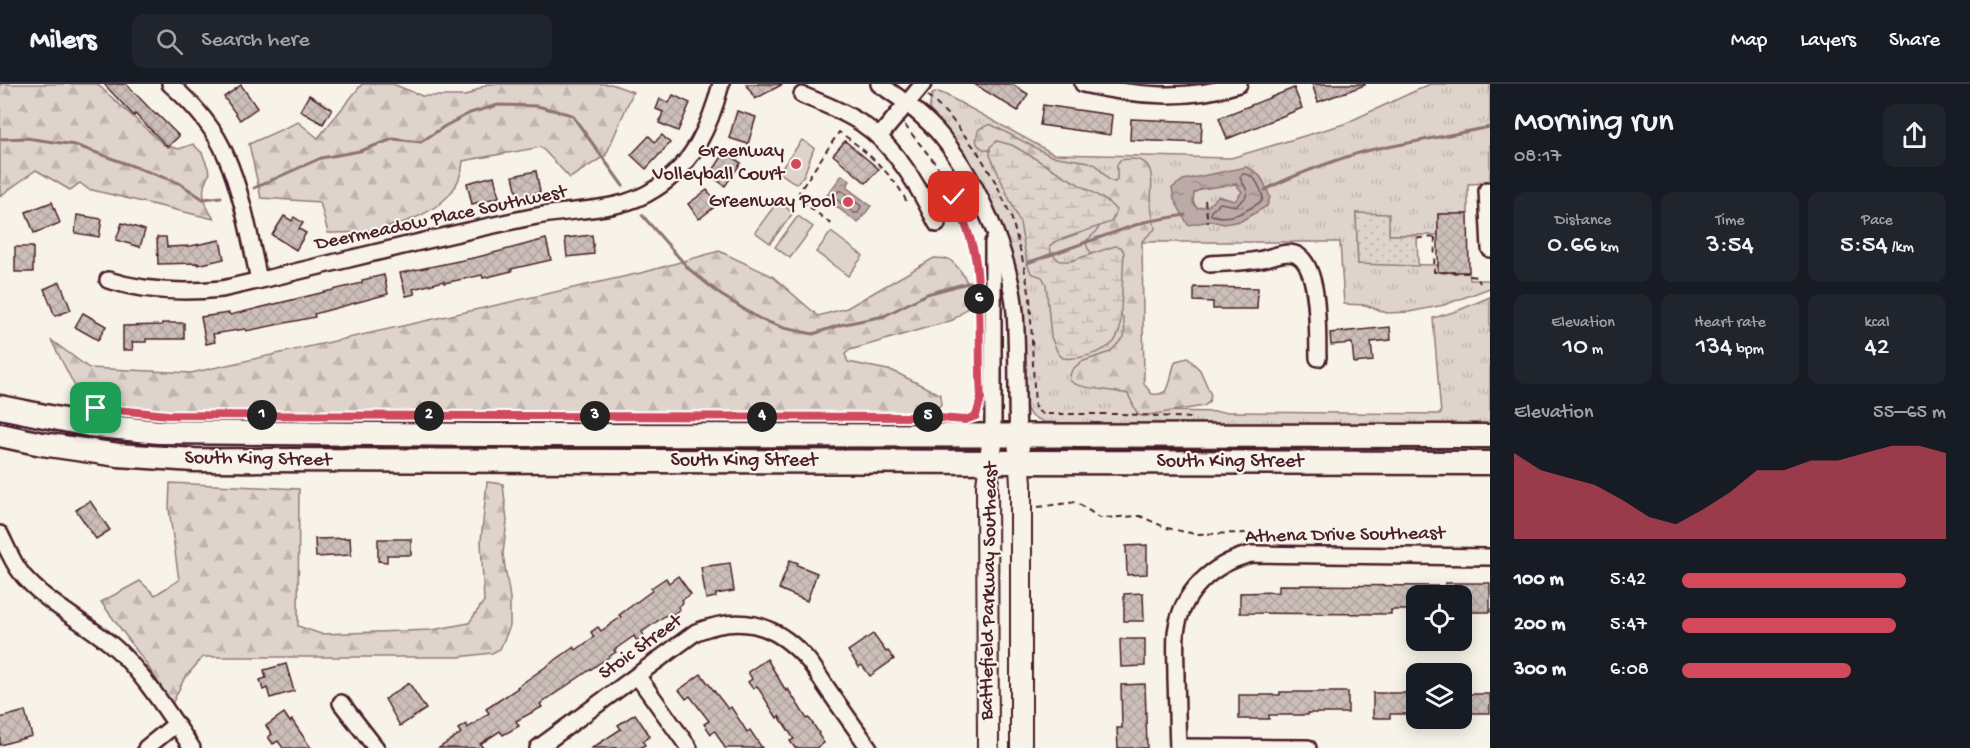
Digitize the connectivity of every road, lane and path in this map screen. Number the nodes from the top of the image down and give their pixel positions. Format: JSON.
{"nodes":[{"id":1,"x":170,"y":84,"type":"edge"},
{"id":2,"x":721,"y":84,"type":"edge"},
{"id":3,"x":879,"y":84,"type":"edge"},
{"id":4,"x":923,"y":84,"type":"edge"},
{"id":5,"x":1083,"y":84,"type":"edge"},
{"id":6,"x":1239,"y":84,"type":"edge"},
{"id":7,"x":1166,"y":89,"type":"edge"},
{"id":8,"x":802,"y":95,"type":"dead end"},
{"id":9,"x":907,"y":103,"type":"junction"},
{"id":10,"x":896,"y":116,"type":"junction"},
{"id":11,"x":879,"y":137,"type":"junction"},
{"id":12,"x":1487,"y":190,"type":"dead end"},
{"id":13,"x":1205,"y":200,"type":"dead end"},
{"id":14,"x":906,"y":201,"type":"dead end"},
{"id":15,"x":1208,"y":223,"type":"dead end"},
{"id":16,"x":831,"y":224,"type":"dead end"},
{"id":17,"x":937,"y":224,"type":"dead end"},
{"id":18,"x":993,"y":230,"type":"junction"},
{"id":19,"x":1418,"y":238,"type":"dead end"},
{"id":20,"x":1490,"y":249,"type":"edge"},
{"id":21,"x":1210,"y":264,"type":"dead end"},
{"id":22,"x":108,"y":280,"type":"dead end"},
{"id":23,"x":259,"y":280,"type":"junction"},
{"id":24,"x":1480,"y":283,"type":"dead end"},
{"id":25,"x":979,"y":312,"type":"dead end"},
{"id":26,"x":1318,"y":358,"type":"dead end"},
{"id":27,"x":980,"y":408,"type":"dead end"},
{"id":28,"x":1,"y":411,"type":"edge"},
{"id":29,"x":323,"y":416,"type":"dead end"},
{"id":30,"x":938,"y":418,"type":"dead end"},
{"id":31,"x":965,"y":420,"type":"dead end"},
{"id":32,"x":0,"y":435,"type":"edge"},
{"id":33,"x":993,"y":435,"type":"junction"},
{"id":34,"x":1018,"y":436,"type":"junction"},
{"id":35,"x":1490,"y":436,"type":"edge"},
{"id":36,"x":1021,"y":461,"type":"junction"},
{"id":37,"x":991,"y":462,"type":"junction"},
{"id":38,"x":1490,"y":463,"type":"edge"},
{"id":39,"x":1038,"y":507,"type":"dead end"},
{"id":40,"x":0,"y":534,"type":"edge"},
{"id":41,"x":1255,"y":537,"type":"dead end"},
{"id":42,"x":1490,"y":557,"type":"edge"},
{"id":43,"x":638,"y":677,"type":"junction"},
{"id":44,"x":341,"y":703,"type":"dead end"},
{"id":45,"x":176,"y":724,"type":"junction"},
{"id":46,"x":146,"y":748,"type":"edge"},
{"id":47,"x":192,"y":748,"type":"edge"},
{"id":48,"x":376,"y":748,"type":"edge"},
{"id":49,"x":538,"y":748,"type":"edge"},
{"id":50,"x":689,"y":748,"type":"edge"},
{"id":51,"x":869,"y":748,"type":"edge"},
{"id":52,"x":988,"y":748,"type":"edge"},
{"id":53,"x":1021,"y":748,"type":"edge"},
{"id":54,"x":1178,"y":748,"type":"edge"},
{"id":55,"x":1308,"y":748,"type":"edge"}],
"edges":[{"from":1,"to":23,"type":"street"},
{"from":2,"to":23,"type":"street","name":"Deermeadow Place Southwest"},
{"from":3,"to":9,"type":"street"},
{"from":4,"to":9,"type":"street"},
{"from":5,"to":7,"type":"street"},
{"from":6,"to":7,"type":"street"},
{"from":8,"to":11,"type":"street"},
{"from":9,"to":10,"type":"street"},
{"from":9,"to":18,"type":"street"},
{"from":10,"to":11,"type":"street"},
{"from":10,"to":25,"type":"path"},
{"from":11,"to":17,"type":"street"},
{"from":12,"to":20,"type":"street"},
{"from":13,"to":15,"type":"path"},
{"from":14,"to":16,"type":"path"},
{"from":18,"to":33,"type":"street"},
{"from":18,"to":34,"type":"street"},
{"from":19,"to":24,"type":"path"},
{"from":21,"to":26,"type":"street"},
{"from":22,"to":23,"type":"street","name":"Deermeadow Place Southwest"},
{"from":27,"to":31,"type":"path"},
{"from":28,"to":33,"type":"highway","name":"South King Street"},
{"from":29,"to":30,"type":"path"},
{"from":32,"to":37,"type":"highway","name":"South King Street"},
{"from":33,"to":34,"type":"highway","name":"South King Street"},
{"from":33,"to":37,"type":"main road","name":"Battlefield Parkway Southeast"},
{"from":34,"to":35,"type":"highway","name":"South King Street"},
{"from":34,"to":36,"type":"main road","name":"Battlefield Parkway Southeast"},
{"from":36,"to":37,"type":"highway","name":"South King Street"},
{"from":36,"to":38,"type":"highway","name":"South King Street"},
{"from":36,"to":53,"type":"main road","name":"Battlefield Parkway Southeast"},
{"from":37,"to":52,"type":"main road","name":"Battlefield Parkway Southeast"},
{"from":39,"to":41,"type":"path"},
{"from":40,"to":45,"type":"street"},
{"from":42,"to":54,"type":"street","name":"Athena Drive Southeast"},
{"from":43,"to":49,"type":"street","name":"Stoic Street"},
{"from":43,"to":50,"type":"street"},
{"from":43,"to":51,"type":"street","name":"Stoic Street"},
{"from":44,"to":48,"type":"street"},
{"from":45,"to":46,"type":"street"},
{"from":45,"to":47,"type":"street"},
{"from":54,"to":55,"type":"street"}]}
